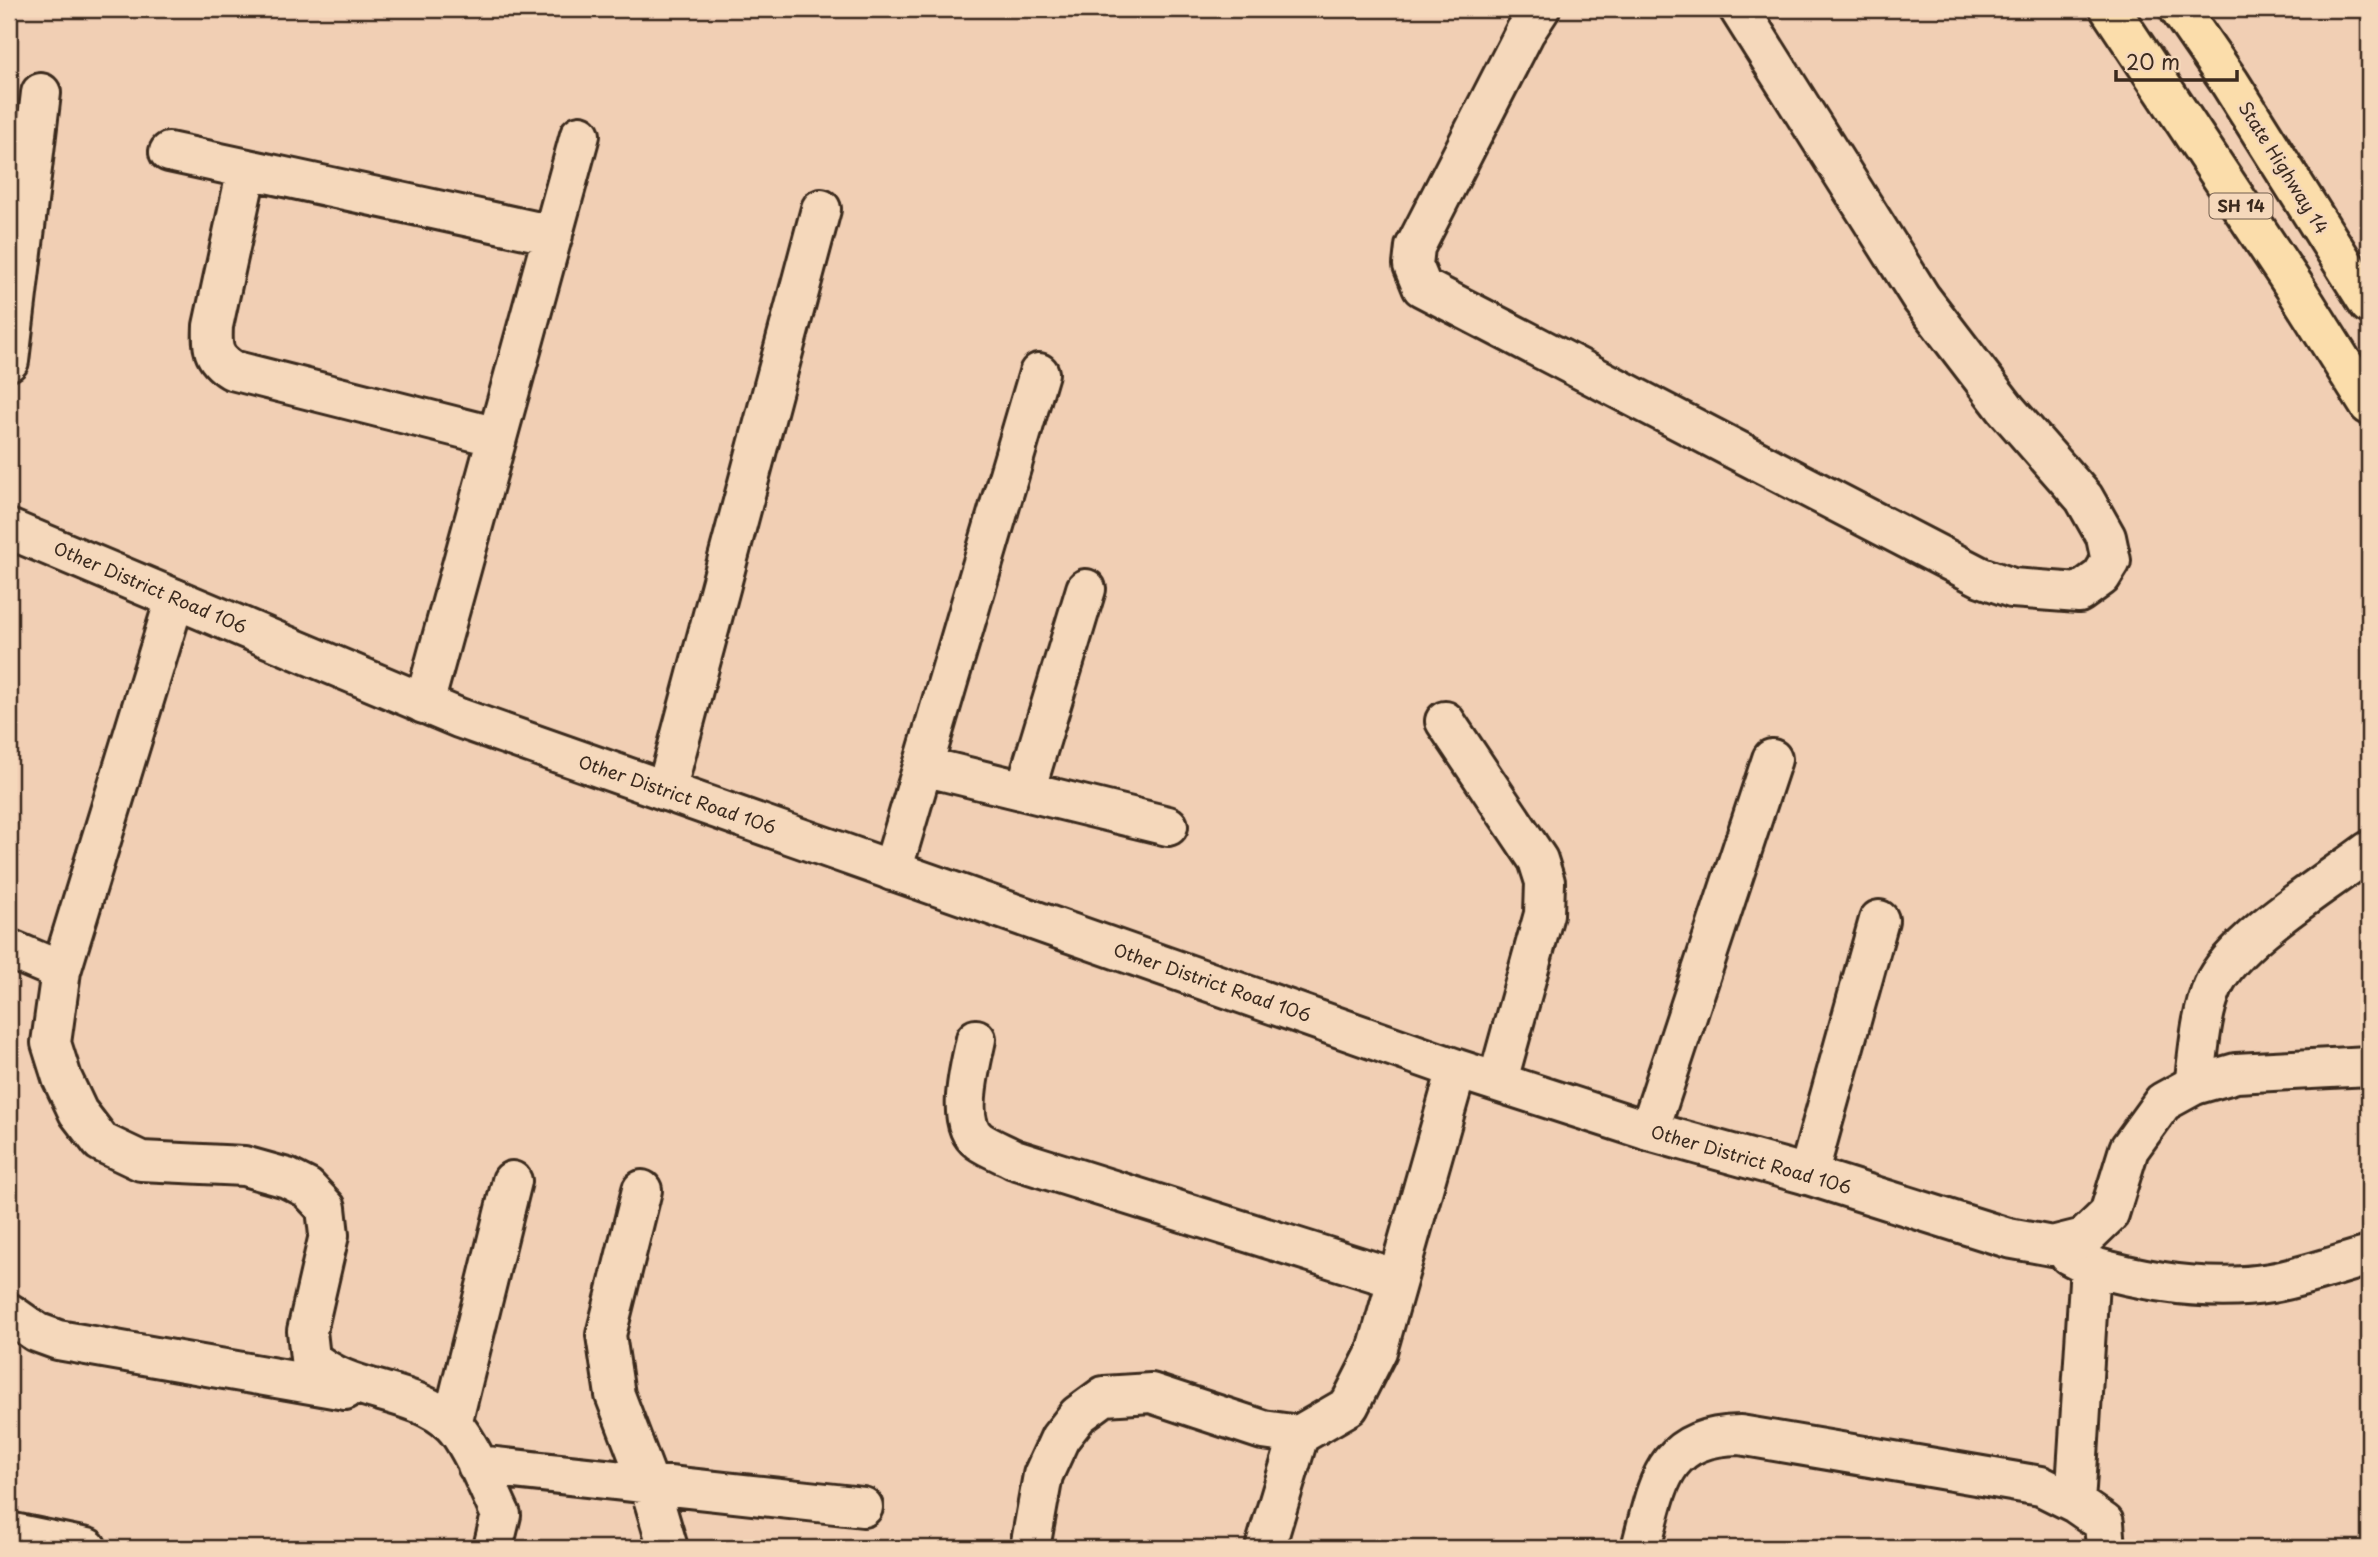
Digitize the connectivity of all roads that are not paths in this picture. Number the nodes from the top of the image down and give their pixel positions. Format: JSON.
{"nodes":[{"id":1,"x":1541,"y":9,"type":"edge"},
{"id":2,"x":1739,"y":9,"type":"edge"},
{"id":3,"x":2110,"y":9,"type":"edge"},
{"id":4,"x":2179,"y":9,"type":"edge"},
{"id":5,"x":41,"y":93,"type":"dead end"},
{"id":6,"x":580,"y":135,"type":"dead end"},
{"id":7,"x":169,"y":152,"type":"dead end"},
{"id":8,"x":247,"y":169,"type":"junction"},
{"id":9,"x":821,"y":209,"type":"dead end"},
{"id":10,"x":553,"y":235,"type":"junction"},
{"id":11,"x":2340,"y":258,"type":"junction"},
{"id":12,"x":2294,"y":286,"type":"junction"},
{"id":13,"x":2369,"y":304,"type":"edge"},
{"id":14,"x":9,"y":362,"type":"edge"},
{"id":15,"x":1039,"y":373,"type":"dead end"},
{"id":16,"x":2369,"y":405,"type":"edge"},
{"id":17,"x":497,"y":437,"type":"junction"},
{"id":18,"x":9,"y":529,"type":"edge"},
{"id":19,"x":1086,"y":589,"type":"dead end"},
{"id":20,"x":175,"y":599,"type":"junction"},
{"id":21,"x":424,"y":704,"type":"junction"},
{"id":22,"x":1445,"y":722,"type":"dead end"},
{"id":23,"x":1772,"y":760,"type":"dead end"},
{"id":24,"x":923,"y":766,"type":"junction"},
{"id":25,"x":666,"y":791,"type":"junction"},
{"id":26,"x":1025,"y":791,"type":"junction"},
{"id":27,"x":1168,"y":826,"type":"dead end"},
{"id":28,"x":2369,"y":851,"type":"edge"},
{"id":29,"x":892,"y":871,"type":"junction"},
{"id":30,"x":1880,"y":920,"type":"dead end"},
{"id":31,"x":9,"y":949,"type":"edge"},
{"id":32,"x":61,"y":971,"type":"junction"},
{"id":33,"x":976,"y":1039,"type":"dead end"},
{"id":34,"x":2369,"y":1066,"type":"edge"},
{"id":35,"x":1457,"y":1069,"type":"junction"},
{"id":36,"x":1498,"y":1080,"type":"junction"},
{"id":37,"x":2194,"y":1085,"type":"junction"},
{"id":38,"x":1649,"y":1131,"type":"junction"},
{"id":39,"x":1808,"y":1175,"type":"junction"},
{"id":40,"x":512,"y":1181,"type":"dead end"},
{"id":41,"x":642,"y":1190,"type":"dead end"},
{"id":42,"x":2052,"y":1246,"type":"junction"},
{"id":43,"x":2369,"y":1256,"type":"edge"},
{"id":44,"x":2090,"y":1266,"type":"junction"},
{"id":45,"x":1397,"y":1279,"type":"junction"},
{"id":46,"x":9,"y":1312,"type":"edge"},
{"id":47,"x":416,"y":1402,"type":"junction"},
{"id":48,"x":452,"y":1424,"type":"junction"},
{"id":49,"x":1299,"y":1435,"type":"junction"},
{"id":50,"x":477,"y":1465,"type":"junction"},
{"id":51,"x":649,"y":1484,"type":"junction"},
{"id":52,"x":2075,"y":1503,"type":"junction"},
{"id":53,"x":863,"y":1507,"type":"dead end"},
{"id":54,"x":9,"y":1532,"type":"edge"},
{"id":55,"x":501,"y":1537,"type":"edge"},
{"id":56,"x":75,"y":1547,"type":"edge"},
{"id":57,"x":668,"y":1548,"type":"edge"},
{"id":58,"x":1030,"y":1548,"type":"edge"},
{"id":59,"x":1265,"y":1548,"type":"edge"},
{"id":60,"x":1641,"y":1548,"type":"edge"},
{"id":61,"x":2106,"y":1548,"type":"edge"}],
"edges":[{"from":1,"to":2,"type":"street"},
{"from":3,"to":12,"type":"main road","number":"SH 14"},
{"from":4,"to":11,"type":"main road","name":"State Highway 14","number":"SH 14"},
{"from":5,"to":14,"type":"street"},
{"from":6,"to":10,"type":"street"},
{"from":7,"to":8,"type":"street"},
{"from":8,"to":10,"type":"street"},
{"from":8,"to":17,"type":"street"},
{"from":9,"to":25,"type":"street"},
{"from":10,"to":17,"type":"street"},
{"from":11,"to":12,"type":"main road"},
{"from":11,"to":13,"type":"main road","name":"State Highway 14","number":"SH 14"},
{"from":12,"to":16,"type":"main road","number":"SH 14"},
{"from":15,"to":24,"type":"street"},
{"from":17,"to":21,"type":"street"},
{"from":18,"to":20,"type":"street","name":"Other District Road 106"},
{"from":19,"to":26,"type":"street"},
{"from":20,"to":21,"type":"street","name":"Other District Road 106"},
{"from":20,"to":32,"type":"street"},
{"from":21,"to":25,"type":"street","name":"Other District Road 106"},
{"from":22,"to":36,"type":"street"},
{"from":23,"to":38,"type":"street"},
{"from":24,"to":26,"type":"street"},
{"from":24,"to":29,"type":"street"},
{"from":25,"to":29,"type":"street","name":"Other District Road 106"},
{"from":26,"to":27,"type":"street"},
{"from":28,"to":37,"type":"street"},
{"from":29,"to":35,"type":"street","name":"Other District Road 106"},
{"from":30,"to":39,"type":"street"},
{"from":31,"to":32,"type":"street"},
{"from":32,"to":47,"type":"street"},
{"from":33,"to":45,"type":"street"},
{"from":34,"to":37,"type":"street","name":"Other District Road 106"},
{"from":35,"to":36,"type":"street","name":"Other District Road 106"},
{"from":35,"to":45,"type":"street"},
{"from":36,"to":38,"type":"street","name":"Other District Road 106"},
{"from":37,"to":42,"type":"street","name":"Other District Road 106"},
{"from":38,"to":39,"type":"street","name":"Other District Road 106"},
{"from":39,"to":42,"type":"street","name":"Other District Road 106"},
{"from":40,"to":48,"type":"street"},
{"from":41,"to":51,"type":"street"},
{"from":42,"to":44,"type":"street"},
{"from":43,"to":44,"type":"street"},
{"from":44,"to":52,"type":"street"},
{"from":45,"to":49,"type":"street"},
{"from":46,"to":47,"type":"street"},
{"from":47,"to":48,"type":"street"},
{"from":48,"to":50,"type":"street"},
{"from":49,"to":58,"type":"street"},
{"from":49,"to":59,"type":"street"},
{"from":50,"to":51,"type":"street"},
{"from":50,"to":55,"type":"street"},
{"from":51,"to":53,"type":"street"},
{"from":51,"to":57,"type":"street"},
{"from":52,"to":60,"type":"street"},
{"from":52,"to":61,"type":"street"},
{"from":54,"to":56,"type":"street"}]}
